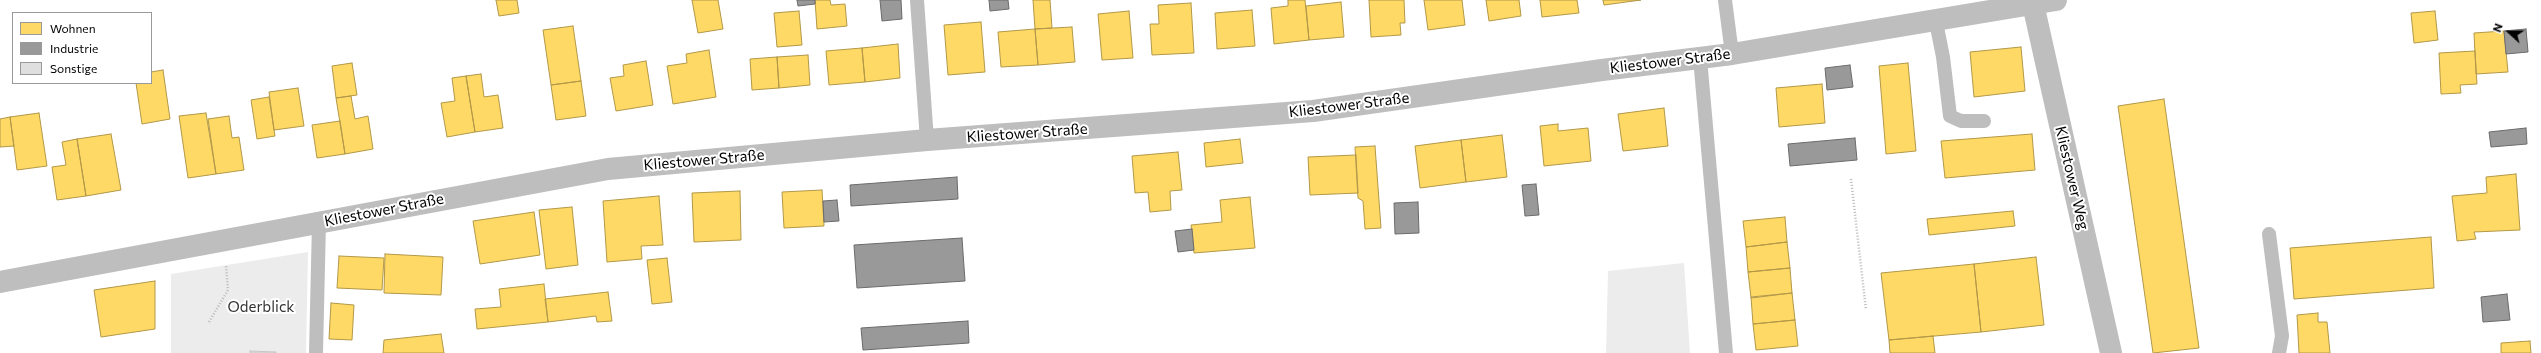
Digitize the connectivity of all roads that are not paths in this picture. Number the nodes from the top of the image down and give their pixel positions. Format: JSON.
{"nodes":[{"id":1,"x":917,"y":0,"type":"edge"},
{"id":2,"x":1725,"y":0,"type":"edge"},
{"id":3,"x":2056,"y":0,"type":"edge"},
{"id":4,"x":2034,"y":4,"type":"junction"},
{"id":5,"x":1936,"y":22,"type":"junction"},
{"id":6,"x":1732,"y":54,"type":"junction"},
{"id":7,"x":1700,"y":58,"type":"junction"},
{"id":8,"x":1984,"y":121,"type":"dead end"},
{"id":9,"x":927,"y":140,"type":"junction"},
{"id":10,"x":319,"y":222,"type":"junction"},
{"id":11,"x":2269,"y":234,"type":"dead end"},
{"id":12,"x":0,"y":282,"type":"edge"},
{"id":13,"x":316,"y":353,"type":"edge"},
{"id":14,"x":1726,"y":353,"type":"edge"},
{"id":15,"x":2111,"y":353,"type":"edge"},
{"id":16,"x":2279,"y":353,"type":"edge"}],
"edges":[{"from":1,"to":9,"type":"lane"},
{"from":2,"to":6,"type":"lane"},
{"from":3,"to":4,"type":"street","name":"Kliestower Straße"},
{"from":4,"to":5,"type":"street","name":"Kliestower Straße"},
{"from":4,"to":15,"type":"street","name":"Kliestower Weg"},
{"from":5,"to":6,"type":"street","name":"Kliestower Straße"},
{"from":5,"to":8,"type":"lane"},
{"from":6,"to":7,"type":"street","name":"Kliestower Straße"},
{"from":7,"to":9,"type":"street","name":"Kliestower Straße"},
{"from":7,"to":14,"type":"lane"},
{"from":9,"to":10,"type":"street","name":"Kliestower Straße"},
{"from":10,"to":12,"type":"street","name":"Kliestower Straße"},
{"from":10,"to":13,"type":"lane"},
{"from":11,"to":16,"type":"lane"}]}
